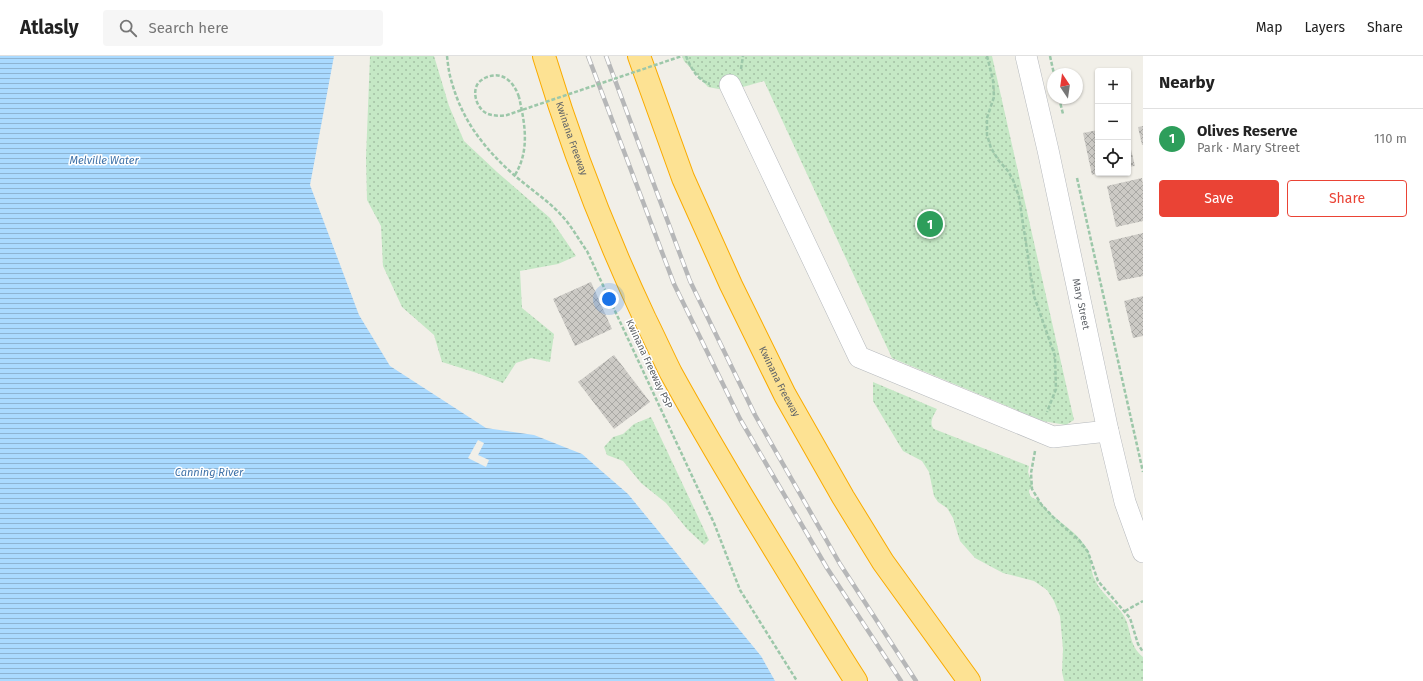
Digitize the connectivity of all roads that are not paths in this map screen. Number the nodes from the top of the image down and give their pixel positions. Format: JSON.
{"nodes":[{"id":1,"x":544,"y":56,"type":"edge"},
{"id":2,"x":639,"y":56,"type":"edge"},
{"id":3,"x":1026,"y":56,"type":"edge"},
{"id":4,"x":730,"y":85,"type":"dead end"},
{"id":5,"x":1108,"y":431,"type":"junction"},
{"id":6,"x":1143,"y":550,"type":"edge"},
{"id":7,"x":786,"y":569,"type":"junction"},
{"id":8,"x":846,"y":681,"type":"edge"},
{"id":9,"x":856,"y":681,"type":"edge"},
{"id":10,"x":969,"y":681,"type":"edge"}],
"edges":[{"from":1,"to":7,"type":"highway","name":"Kwinana Freeway"},
{"from":2,"to":10,"type":"highway","name":"Kwinana Freeway"},
{"from":3,"to":5,"type":"street","name":"Mary Street"},
{"from":4,"to":5,"type":"street"},
{"from":5,"to":6,"type":"street","name":"Mary Street"},
{"from":7,"to":8,"type":"highway"},
{"from":7,"to":9,"type":"highway","name":"Kwinana Freeway"}]}
